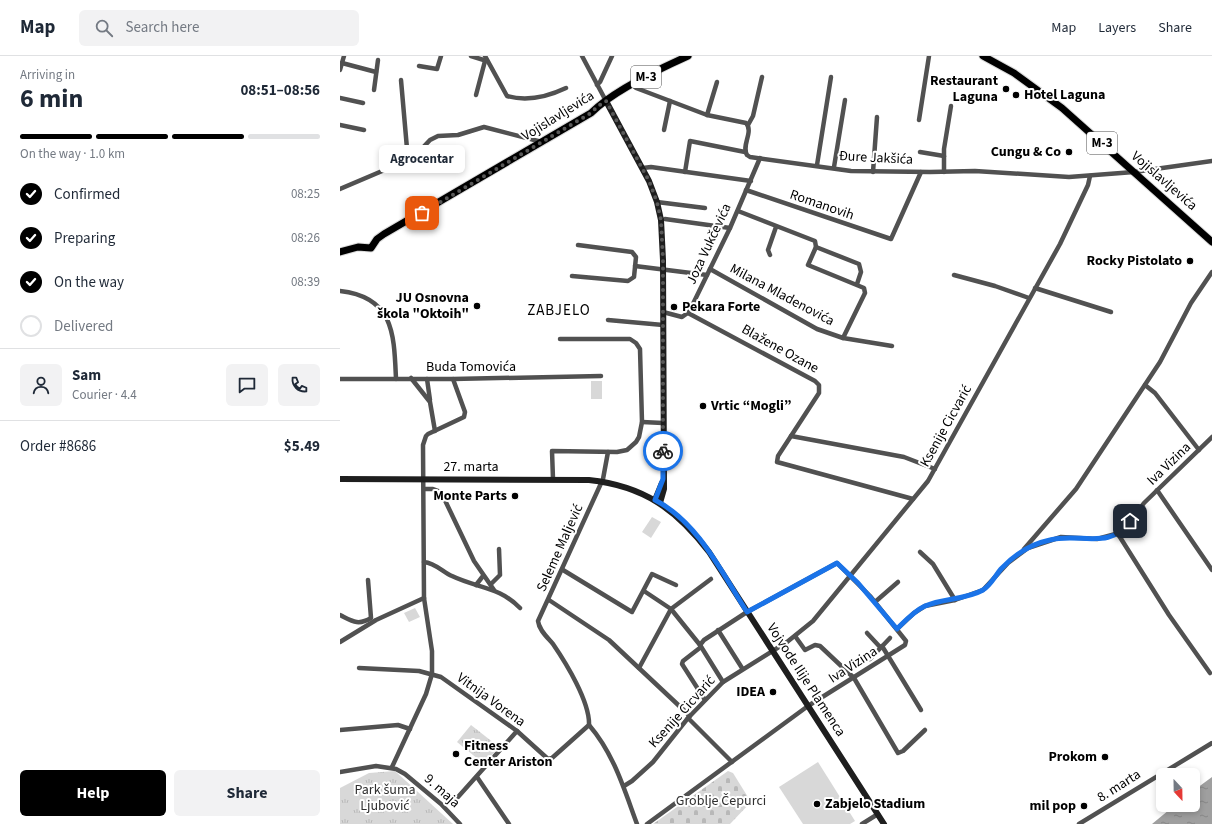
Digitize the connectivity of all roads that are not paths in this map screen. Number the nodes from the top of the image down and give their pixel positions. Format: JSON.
{"nodes":[{"id":1,"x":344,"y":56,"type":"edge"},
{"id":2,"x":441,"y":56,"type":"edge"},
{"id":3,"x":471,"y":56,"type":"edge"},
{"id":4,"x":582,"y":56,"type":"edge"},
{"id":5,"x":612,"y":56,"type":"edge"},
{"id":6,"x":688,"y":56,"type":"edge"},
{"id":7,"x":929,"y":56,"type":"edge"},
{"id":8,"x":983,"y":56,"type":"edge"},
{"id":9,"x":993,"y":58,"type":"edge"},
{"id":10,"x":486,"y":59,"type":"edge"},
{"id":11,"x":675,"y":59,"type":"edge"},
{"id":12,"x":378,"y":60,"type":"dead end"},
{"id":13,"x":342,"y":63,"type":"junction"},
{"id":14,"x":419,"y":66,"type":"dead end"},
{"id":15,"x":340,"y":70,"type":"edge"},
{"id":16,"x":376,"y":72,"type":"junction"},
{"id":17,"x":762,"y":77,"type":"dead end"},
{"id":18,"x":831,"y":77,"type":"dead end"},
{"id":19,"x":401,"y":80,"type":"dead end"},
{"id":20,"x":717,"y":82,"type":"dead end"},
{"id":21,"x":597,"y":85,"type":"junction"},
{"id":22,"x":633,"y":85,"type":"junction"},
{"id":23,"x":566,"y":88,"type":"dead end"},
{"id":24,"x":374,"y":90,"type":"dead end"},
{"id":25,"x":476,"y":95,"type":"dead end"},
{"id":26,"x":340,"y":98,"type":"edge"},
{"id":27,"x":845,"y":100,"type":"dead end"},
{"id":28,"x":606,"y":101,"type":"junction"},
{"id":29,"x":670,"y":101,"type":"junction"},
{"id":30,"x":363,"y":103,"type":"dead end"},
{"id":31,"x":951,"y":106,"type":"dead end"},
{"id":32,"x":708,"y":115,"type":"junction"},
{"id":33,"x":877,"y":117,"type":"dead end"},
{"id":34,"x":919,"y":120,"type":"dead end"},
{"id":35,"x":340,"y":125,"type":"edge"},
{"id":36,"x":748,"y":125,"type":"junction"},
{"id":37,"x":364,"y":130,"type":"dead end"},
{"id":38,"x":664,"y":130,"type":"dead end"},
{"id":39,"x":542,"y":142,"type":"junction"},
{"id":40,"x":745,"y":152,"type":"junction"},
{"id":41,"x":920,"y":152,"type":"dead end"},
{"id":42,"x":944,"y":156,"type":"junction"},
{"id":43,"x":760,"y":158,"type":"junction"},
{"id":44,"x":408,"y":160,"type":"junction"},
{"id":45,"x":1212,"y":161,"type":"edge"},
{"id":46,"x":817,"y":165,"type":"junction"},
{"id":47,"x":834,"y":167,"type":"junction"},
{"id":48,"x":643,"y":168,"type":"junction"},
{"id":49,"x":684,"y":172,"type":"junction"},
{"id":50,"x":873,"y":172,"type":"junction"},
{"id":51,"x":922,"y":172,"type":"junction"},
{"id":52,"x":944,"y":172,"type":"junction"},
{"id":53,"x":1134,"y":172,"type":"junction"},
{"id":54,"x":1090,"y":176,"type":"junction"},
{"id":55,"x":751,"y":181,"type":"junction"},
{"id":56,"x":340,"y":189,"type":"edge"},
{"id":57,"x":746,"y":190,"type":"junction"},
{"id":58,"x":657,"y":202,"type":"junction"},
{"id":59,"x":705,"y":208,"type":"dead end"},
{"id":60,"x":738,"y":211,"type":"junction"},
{"id":61,"x":665,"y":219,"type":"dead end"},
{"id":62,"x":730,"y":228,"type":"junction"},
{"id":63,"x":776,"y":228,"type":"junction"},
{"id":64,"x":1212,"y":242,"type":"edge"},
{"id":65,"x":578,"y":245,"type":"dead end"},
{"id":66,"x":816,"y":247,"type":"junction"},
{"id":67,"x":340,"y":252,"type":"edge"},
{"id":68,"x":770,"y":255,"type":"dead end"},
{"id":69,"x":635,"y":266,"type":"junction"},
{"id":70,"x":663,"y":269,"type":"junction"},
{"id":71,"x":710,"y":269,"type":"junction"},
{"id":72,"x":1212,"y":272,"type":"edge"},
{"id":73,"x":707,"y":275,"type":"junction"},
{"id":74,"x":572,"y":276,"type":"dead end"},
{"id":75,"x":954,"y":276,"type":"dead end"},
{"id":76,"x":857,"y":284,"type":"junction"},
{"id":77,"x":1035,"y":288,"type":"junction"},
{"id":78,"x":340,"y":291,"type":"edge"},
{"id":79,"x":1029,"y":298,"type":"junction"},
{"id":80,"x":663,"y":312,"type":"junction"},
{"id":81,"x":1111,"y":312,"type":"dead end"},
{"id":82,"x":688,"y":313,"type":"junction"},
{"id":83,"x":608,"y":320,"type":"dead end"},
{"id":84,"x":663,"y":325,"type":"junction"},
{"id":85,"x":843,"y":338,"type":"junction"},
{"id":86,"x":560,"y":339,"type":"dead end"},
{"id":87,"x":892,"y":346,"type":"dead end"},
{"id":88,"x":602,"y":376,"type":"dead end"},
{"id":89,"x":396,"y":378,"type":"junction"},
{"id":90,"x":411,"y":378,"type":"junction"},
{"id":91,"x":340,"y":379,"type":"edge"},
{"id":92,"x":427,"y":379,"type":"junction"},
{"id":93,"x":452,"y":379,"type":"junction"},
{"id":94,"x":1145,"y":385,"type":"junction"},
{"id":95,"x":430,"y":402,"type":"junction"},
{"id":96,"x":642,"y":422,"type":"junction"},
{"id":97,"x":663,"y":423,"type":"junction"},
{"id":98,"x":435,"y":431,"type":"junction"},
{"id":99,"x":791,"y":436,"type":"junction"},
{"id":100,"x":1212,"y":438,"type":"edge"},
{"id":101,"x":1199,"y":450,"type":"junction"},
{"id":102,"x":608,"y":452,"type":"junction"},
{"id":103,"x":935,"y":469,"type":"junction"},
{"id":104,"x":340,"y":479,"type":"edge"},
{"id":105,"x":425,"y":479,"type":"junction"},
{"id":106,"x":553,"y":479,"type":"junction"},
{"id":107,"x":602,"y":482,"type":"junction"},
{"id":108,"x":425,"y":489,"type":"junction"},
{"id":109,"x":1157,"y":490,"type":"junction"},
{"id":110,"x":913,"y":498,"type":"junction"},
{"id":111,"x":658,"y":502,"type":"junction"},
{"id":112,"x":1118,"y":534,"type":"junction"},
{"id":113,"x":500,"y":549,"type":"dead end"},
{"id":114,"x":920,"y":552,"type":"dead end"},
{"id":115,"x":1019,"y":554,"type":"junction"},
{"id":116,"x":424,"y":562,"type":"junction"},
{"id":117,"x":563,"y":570,"type":"junction"},
{"id":118,"x":1212,"y":570,"type":"edge"},
{"id":119,"x":849,"y":575,"type":"junction"},
{"id":120,"x":483,"y":576,"type":"junction"},
{"id":121,"x":368,"y":580,"type":"dead end"},
{"id":122,"x":711,"y":580,"type":"dead end"},
{"id":123,"x":898,"y":582,"type":"dead end"},
{"id":124,"x":491,"y":584,"type":"junction"},
{"id":125,"x":476,"y":585,"type":"junction"},
{"id":126,"x":676,"y":585,"type":"dead end"},
{"id":127,"x":494,"y":590,"type":"junction"},
{"id":128,"x":644,"y":591,"type":"junction"},
{"id":129,"x":424,"y":598,"type":"junction"},
{"id":130,"x":549,"y":600,"type":"junction"},
{"id":131,"x":955,"y":600,"type":"junction"},
{"id":132,"x":875,"y":602,"type":"junction"},
{"id":133,"x":520,"y":608,"type":"dead end"},
{"id":134,"x":671,"y":609,"type":"junction"},
{"id":135,"x":747,"y":612,"type":"junction"},
{"id":136,"x":340,"y":615,"type":"edge"},
{"id":137,"x":372,"y":619,"type":"junction"},
{"id":138,"x":897,"y":629,"type":"junction"},
{"id":139,"x":718,"y":630,"type":"junction"},
{"id":140,"x":867,"y":633,"type":"dead end"},
{"id":141,"x":795,"y":636,"type":"junction"},
{"id":142,"x":890,"y":638,"type":"dead end"},
{"id":143,"x":340,"y":642,"type":"edge"},
{"id":144,"x":700,"y":646,"type":"junction"},
{"id":145,"x":881,"y":647,"type":"junction"},
{"id":146,"x":773,"y":652,"type":"junction"},
{"id":147,"x":888,"y":655,"type":"junction"},
{"id":148,"x":870,"y":659,"type":"dead end"},
{"id":149,"x":359,"y":668,"type":"dead end"},
{"id":150,"x":639,"y":668,"type":"junction"},
{"id":151,"x":742,"y":668,"type":"junction"},
{"id":152,"x":1210,"y":673,"type":"dead end"},
{"id":153,"x":432,"y":674,"type":"junction"},
{"id":154,"x":854,"y":678,"type":"junction"},
{"id":155,"x":723,"y":682,"type":"junction"},
{"id":156,"x":704,"y":700,"type":"junction"},
{"id":157,"x":808,"y":706,"type":"junction"},
{"id":158,"x":921,"y":710,"type":"dead end"},
{"id":159,"x":689,"y":717,"type":"junction"},
{"id":160,"x":589,"y":726,"type":"junction"},
{"id":161,"x":410,"y":729,"type":"junction"},
{"id":162,"x":340,"y":730,"type":"edge"},
{"id":163,"x":925,"y":730,"type":"dead end"},
{"id":164,"x":517,"y":731,"type":"junction"},
{"id":165,"x":1212,"y":743,"type":"edge"},
{"id":166,"x":732,"y":762,"type":"junction"},
{"id":167,"x":392,"y":768,"type":"junction"},
{"id":168,"x":340,"y":772,"type":"edge"},
{"id":169,"x":477,"y":777,"type":"junction"},
{"id":170,"x":624,"y":786,"type":"junction"},
{"id":171,"x":458,"y":798,"type":"dead end"},
{"id":172,"x":878,"y":814,"type":"junction"},
{"id":173,"x":460,"y":824,"type":"edge"},
{"id":174,"x":509,"y":824,"type":"edge"},
{"id":175,"x":637,"y":824,"type":"edge"},
{"id":176,"x":647,"y":824,"type":"edge"},
{"id":177,"x":862,"y":824,"type":"edge"},
{"id":178,"x":884,"y":824,"type":"edge"},
{"id":179,"x":1079,"y":824,"type":"edge"}],
"edges":[{"from":1,"to":13,"type":"street"},
{"from":2,"to":14,"type":"street"},
{"from":3,"to":10,"type":"street"},
{"from":4,"to":21,"type":"street"},
{"from":5,"to":21,"type":"street"},
{"from":6,"to":11,"type":"main road","name":"Vojislavljevića","number":"M-3"},
{"from":7,"to":34,"type":"street"},
{"from":8,"to":9,"type":"main road","name":"Vojislavljevića","number":"M-3"},
{"from":9,"to":53,"type":"main road","name":"Vojislavljevića","number":"M-3"},
{"from":10,"to":23,"type":"street"},
{"from":10,"to":25,"type":"street"},
{"from":11,"to":22,"type":"main road","name":"Vojislavljevića","number":"M-3"},
{"from":12,"to":16,"type":"street"},
{"from":13,"to":15,"type":"street"},
{"from":13,"to":16,"type":"street"},
{"from":16,"to":24,"type":"street"},
{"from":17,"to":36,"type":"street"},
{"from":18,"to":46,"type":"street"},
{"from":19,"to":44,"type":"street"},
{"from":20,"to":32,"type":"street"},
{"from":21,"to":28,"type":"street"},
{"from":22,"to":28,"type":"main road","name":"Vojislavljevića","number":"M-3"},
{"from":22,"to":29,"type":"street"},
{"from":26,"to":30,"type":"street"},
{"from":27,"to":47,"type":"street"},
{"from":28,"to":39,"type":"main road","name":"Vojislavljevića","number":"M-3"},
{"from":28,"to":48,"type":"street"},
{"from":29,"to":32,"type":"street"},
{"from":29,"to":38,"type":"street"},
{"from":31,"to":42,"type":"street"},
{"from":32,"to":36,"type":"street"},
{"from":33,"to":50,"type":"street"},
{"from":35,"to":37,"type":"street"},
{"from":36,"to":40,"type":"street"},
{"from":39,"to":44,"type":"street"},
{"from":39,"to":67,"type":"main road","name":"Vojislavljevića","number":"M-3"},
{"from":40,"to":43,"type":"street","name":"Đure Jakšića"},
{"from":40,"to":49,"type":"street","name":"Đure Jakšića"},
{"from":41,"to":42,"type":"street"},
{"from":42,"to":52,"type":"street"},
{"from":43,"to":46,"type":"street","name":"Đure Jakšića"},
{"from":43,"to":55,"type":"street","name":"Joza Vukčevića"},
{"from":44,"to":56,"type":"street"},
{"from":45,"to":53,"type":"street","name":"Đure Jakšića"},
{"from":46,"to":47,"type":"street","name":"Đure Jakšića"},
{"from":47,"to":50,"type":"street","name":"Đure Jakšića"},
{"from":48,"to":49,"type":"street"},
{"from":48,"to":58,"type":"street"},
{"from":49,"to":55,"type":"street"},
{"from":50,"to":51,"type":"street","name":"Đure Jakšića"},
{"from":51,"to":52,"type":"street","name":"Đure Jakšića"},
{"from":51,"to":57,"type":"street","name":"Romanovih"},
{"from":52,"to":54,"type":"street","name":"Đure Jakšića"},
{"from":53,"to":54,"type":"street","name":"Đure Jakšića"},
{"from":53,"to":64,"type":"main road","name":"Vojislavljevića","number":"M-3"},
{"from":54,"to":77,"type":"street","name":"Ksenije Cicvarić"},
{"from":55,"to":57,"type":"street","name":"Joza Vukčevića"},
{"from":57,"to":60,"type":"street","name":"Joza Vukčevića"},
{"from":58,"to":59,"type":"street"},
{"from":58,"to":70,"type":"street"},
{"from":60,"to":62,"type":"street","name":"Joza Vukčevića"},
{"from":60,"to":63,"type":"street"},
{"from":61,"to":62,"type":"street"},
{"from":62,"to":71,"type":"street","name":"Joza Vukčevića"},
{"from":63,"to":66,"type":"street"},
{"from":63,"to":68,"type":"street"},
{"from":65,"to":69,"type":"street"},
{"from":66,"to":76,"type":"street"},
{"from":66,"to":76,"type":"street"},
{"from":69,"to":70,"type":"street"},
{"from":69,"to":74,"type":"street"},
{"from":70,"to":73,"type":"street"},
{"from":70,"to":80,"type":"street"},
{"from":71,"to":73,"type":"street","name":"Joza Vukčevića"},
{"from":71,"to":85,"type":"street","name":"Milana Mladenovića"},
{"from":72,"to":94,"type":"street"},
{"from":73,"to":82,"type":"street","name":"Joza Vukčevića"},
{"from":75,"to":79,"type":"street"},
{"from":76,"to":85,"type":"street"},
{"from":77,"to":79,"type":"street","name":"Ksenije Cicvarić"},
{"from":77,"to":81,"type":"street"},
{"from":78,"to":89,"type":"street"},
{"from":79,"to":103,"type":"street","name":"Ksenije Cicvarić"},
{"from":80,"to":82,"type":"street"},
{"from":80,"to":84,"type":"street"},
{"from":82,"to":99,"type":"street","name":"Blažene Ozane"},
{"from":83,"to":84,"type":"street"},
{"from":84,"to":97,"type":"street"},
{"from":85,"to":87,"type":"street","name":"Milana Mladenovića"},
{"from":86,"to":96,"type":"street"},
{"from":88,"to":93,"type":"street","name":"Buda Tomovića"},
{"from":89,"to":90,"type":"street","name":"Buda Tomovića"},
{"from":89,"to":91,"type":"street","name":"Buda Tomovića"},
{"from":90,"to":92,"type":"street","name":"Buda Tomovića"},
{"from":90,"to":95,"type":"street"},
{"from":92,"to":93,"type":"street","name":"Buda Tomovića"},
{"from":92,"to":95,"type":"street"},
{"from":93,"to":98,"type":"street"},
{"from":94,"to":101,"type":"street"},
{"from":94,"to":115,"type":"street"},
{"from":95,"to":98,"type":"street"},
{"from":96,"to":97,"type":"street"},
{"from":96,"to":102,"type":"street"},
{"from":97,"to":111,"type":"street"},
{"from":98,"to":105,"type":"street"},
{"from":99,"to":103,"type":"street"},
{"from":99,"to":110,"type":"street","name":"Blažene Ozane"},
{"from":100,"to":101,"type":"street","name":"Iva Vizina"},
{"from":101,"to":109,"type":"street","name":"Iva Vizina"},
{"from":102,"to":106,"type":"street"},
{"from":102,"to":107,"type":"street"},
{"from":103,"to":110,"type":"street","name":"Ksenije Cicvarić"},
{"from":104,"to":105,"type":"street","name":"27. marta"},
{"from":105,"to":106,"type":"street","name":"27. marta"},
{"from":105,"to":108,"type":"street"},
{"from":106,"to":107,"type":"street","name":"27. marta"},
{"from":107,"to":111,"type":"street","name":"27. marta"},
{"from":107,"to":117,"type":"street","name":"Seleme Maljević"},
{"from":108,"to":116,"type":"street"},
{"from":108,"to":120,"type":"street"},
{"from":109,"to":112,"type":"street","name":"Iva Vizina"},
{"from":109,"to":118,"type":"street"},
{"from":110,"to":119,"type":"street","name":"Ksenije Cicvarić"},
{"from":111,"to":135,"type":"street","name":"Vojvode Ilije Plamenca"},
{"from":112,"to":115,"type":"street"},
{"from":112,"to":152,"type":"street"},
{"from":113,"to":124,"type":"street"},
{"from":114,"to":131,"type":"street"},
{"from":115,"to":131,"type":"street"},
{"from":116,"to":125,"type":"street"},
{"from":116,"to":129,"type":"street"},
{"from":117,"to":128,"type":"street"},
{"from":117,"to":130,"type":"street","name":"Seleme Maljević"},
{"from":119,"to":132,"type":"street","name":"Iva Vizina"},
{"from":119,"to":135,"type":"street","name":"Iva Vizina"},
{"from":119,"to":141,"type":"street","name":"Ksenije Cicvarić"},
{"from":120,"to":124,"type":"street"},
{"from":120,"to":125,"type":"street"},
{"from":121,"to":137,"type":"street"},
{"from":122,"to":134,"type":"street"},
{"from":123,"to":132,"type":"street"},
{"from":124,"to":127,"type":"street"},
{"from":125,"to":127,"type":"street"},
{"from":126,"to":128,"type":"street"},
{"from":127,"to":133,"type":"street"},
{"from":128,"to":134,"type":"street"},
{"from":129,"to":137,"type":"street"},
{"from":129,"to":153,"type":"street"},
{"from":130,"to":150,"type":"street"},
{"from":130,"to":160,"type":"street","name":"Seleme Maljević"},
{"from":131,"to":138,"type":"street"},
{"from":132,"to":138,"type":"street","name":"Iva Vizina"},
{"from":134,"to":144,"type":"street"},
{"from":134,"to":150,"type":"street"},
{"from":135,"to":139,"type":"street"},
{"from":135,"to":146,"type":"street","name":"Vojvode Ilije Plamenca"},
{"from":136,"to":137,"type":"street"},
{"from":137,"to":143,"type":"street"},
{"from":138,"to":147,"type":"street","name":"Iva Vizina"},
{"from":139,"to":144,"type":"street"},
{"from":139,"to":151,"type":"street"},
{"from":140,"to":145,"type":"street"},
{"from":141,"to":146,"type":"street","name":"Ksenije Cicvarić"},
{"from":141,"to":154,"type":"street"},
{"from":142,"to":145,"type":"street","name":"Iva Vizina"},
{"from":144,"to":155,"type":"street"},
{"from":144,"to":156,"type":"street"},
{"from":145,"to":147,"type":"street","name":"Iva Vizina"},
{"from":145,"to":148,"type":"street","name":"Iva Vizina"},
{"from":146,"to":151,"type":"street","name":"Ksenije Cicvarić"},
{"from":146,"to":157,"type":"street","name":"Vojvode Ilije Plamenca"},
{"from":147,"to":154,"type":"street","name":"Iva Vizina"},
{"from":147,"to":158,"type":"street","name":"Iva Vizina"},
{"from":149,"to":153,"type":"street","name":"Vitnija Vorena"},
{"from":150,"to":159,"type":"street"},
{"from":151,"to":155,"type":"street","name":"Ksenije Cicvarić"},
{"from":153,"to":161,"type":"street"},
{"from":153,"to":164,"type":"street","name":"Vitnija Vorena"},
{"from":154,"to":157,"type":"street","name":"Iva Vizina"},
{"from":154,"to":163,"type":"street"},
{"from":155,"to":156,"type":"street","name":"Ksenije Cicvarić"},
{"from":156,"to":159,"type":"street","name":"Ksenije Cicvarić"},
{"from":157,"to":166,"type":"street","name":"Iva Vizina"},
{"from":157,"to":172,"type":"street","name":"Vojvode Ilije Plamenca"},
{"from":159,"to":166,"type":"street"},
{"from":159,"to":170,"type":"street","name":"Ksenije Cicvarić"},
{"from":160,"to":164,"type":"street","name":"Vitnija Vorena"},
{"from":160,"to":170,"type":"street"},
{"from":161,"to":162,"type":"street"},
{"from":161,"to":167,"type":"street"},
{"from":164,"to":169,"type":"street"},
{"from":165,"to":179,"type":"street","name":"8. marta"},
{"from":166,"to":176,"type":"street","name":"Iva Vizina"},
{"from":167,"to":168,"type":"street","name":"9. maja"},
{"from":167,"to":173,"type":"street","name":"9. maja"},
{"from":169,"to":171,"type":"street"},
{"from":169,"to":174,"type":"street"},
{"from":170,"to":175,"type":"street"},
{"from":172,"to":177,"type":"street"},
{"from":172,"to":178,"type":"street","name":"Vojvode Ilije Plamenca"}]}
